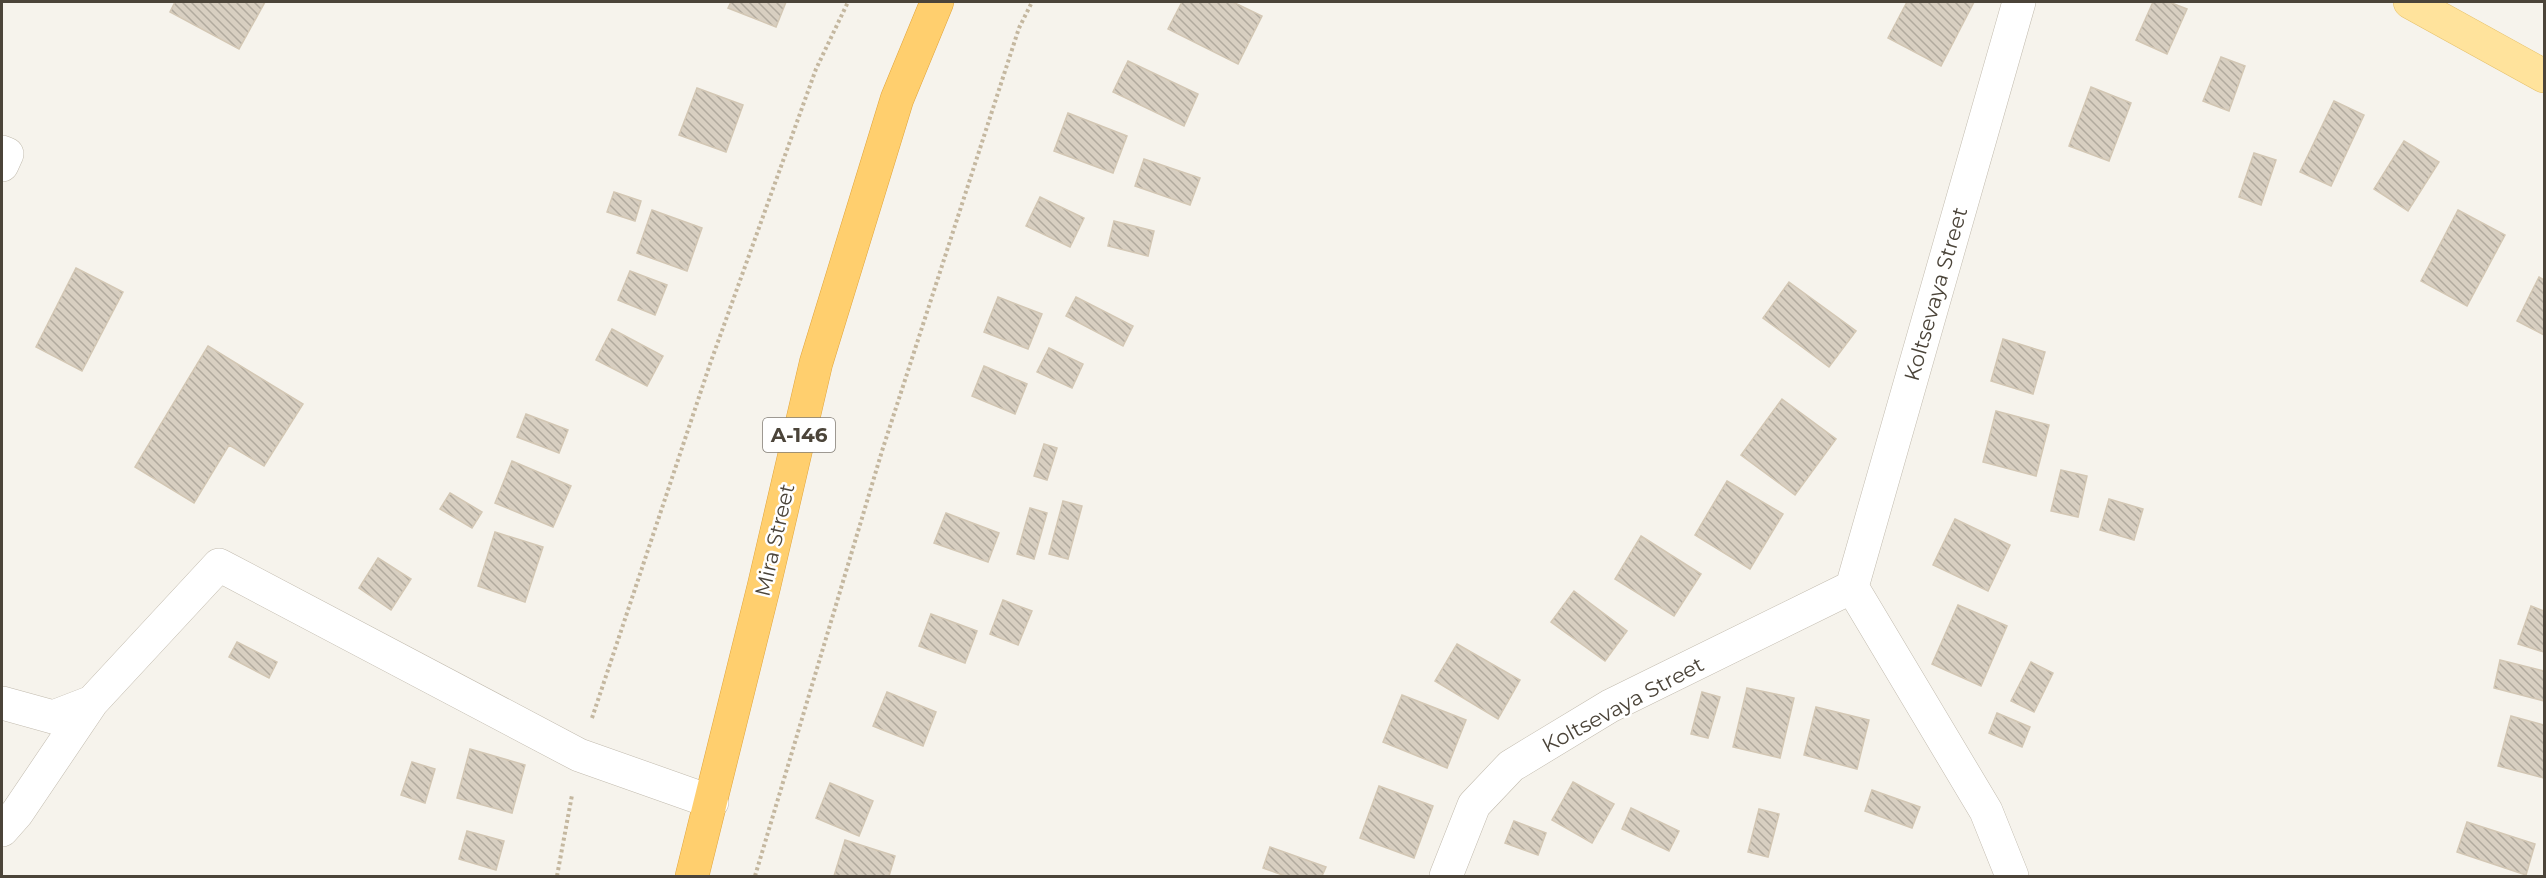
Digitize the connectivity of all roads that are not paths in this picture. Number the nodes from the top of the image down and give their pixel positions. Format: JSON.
{"nodes":[{"id":1,"x":937,"y":2,"type":"edge"},
{"id":2,"x":2019,"y":2,"type":"edge"},
{"id":3,"x":2410,"y":2,"type":"edge"},
{"id":4,"x":2544,"y":76,"type":"edge"},
{"id":5,"x":2,"y":152,"type":"edge"},
{"id":6,"x":2,"y":165,"type":"edge"},
{"id":7,"x":1852,"y":587,"type":"junction"},
{"id":8,"x":92,"y":702,"type":"junction"},
{"id":9,"x":2,"y":703,"type":"edge"},
{"id":10,"x":712,"y":802,"type":"junction"},
{"id":11,"x":2,"y":830,"type":"edge"},
{"id":12,"x":692,"y":876,"type":"edge"},
{"id":13,"x":1446,"y":876,"type":"edge"},
{"id":14,"x":2012,"y":876,"type":"edge"}],
"edges":[{"from":1,"to":10,"type":"highway","name":"Mira Street","number":"А-146"},
{"from":2,"to":7,"type":"street","name":"Koltsevaya Street"},
{"from":3,"to":4,"type":"main road"},
{"from":5,"to":6,"type":"street"},
{"from":7,"to":13,"type":"street","name":"Koltsevaya Street"},
{"from":7,"to":14,"type":"street"},
{"from":8,"to":9,"type":"street"},
{"from":8,"to":10,"type":"street"},
{"from":8,"to":11,"type":"street"},
{"from":10,"to":12,"type":"highway","name":"Mira Street","number":"А-146"}]}
